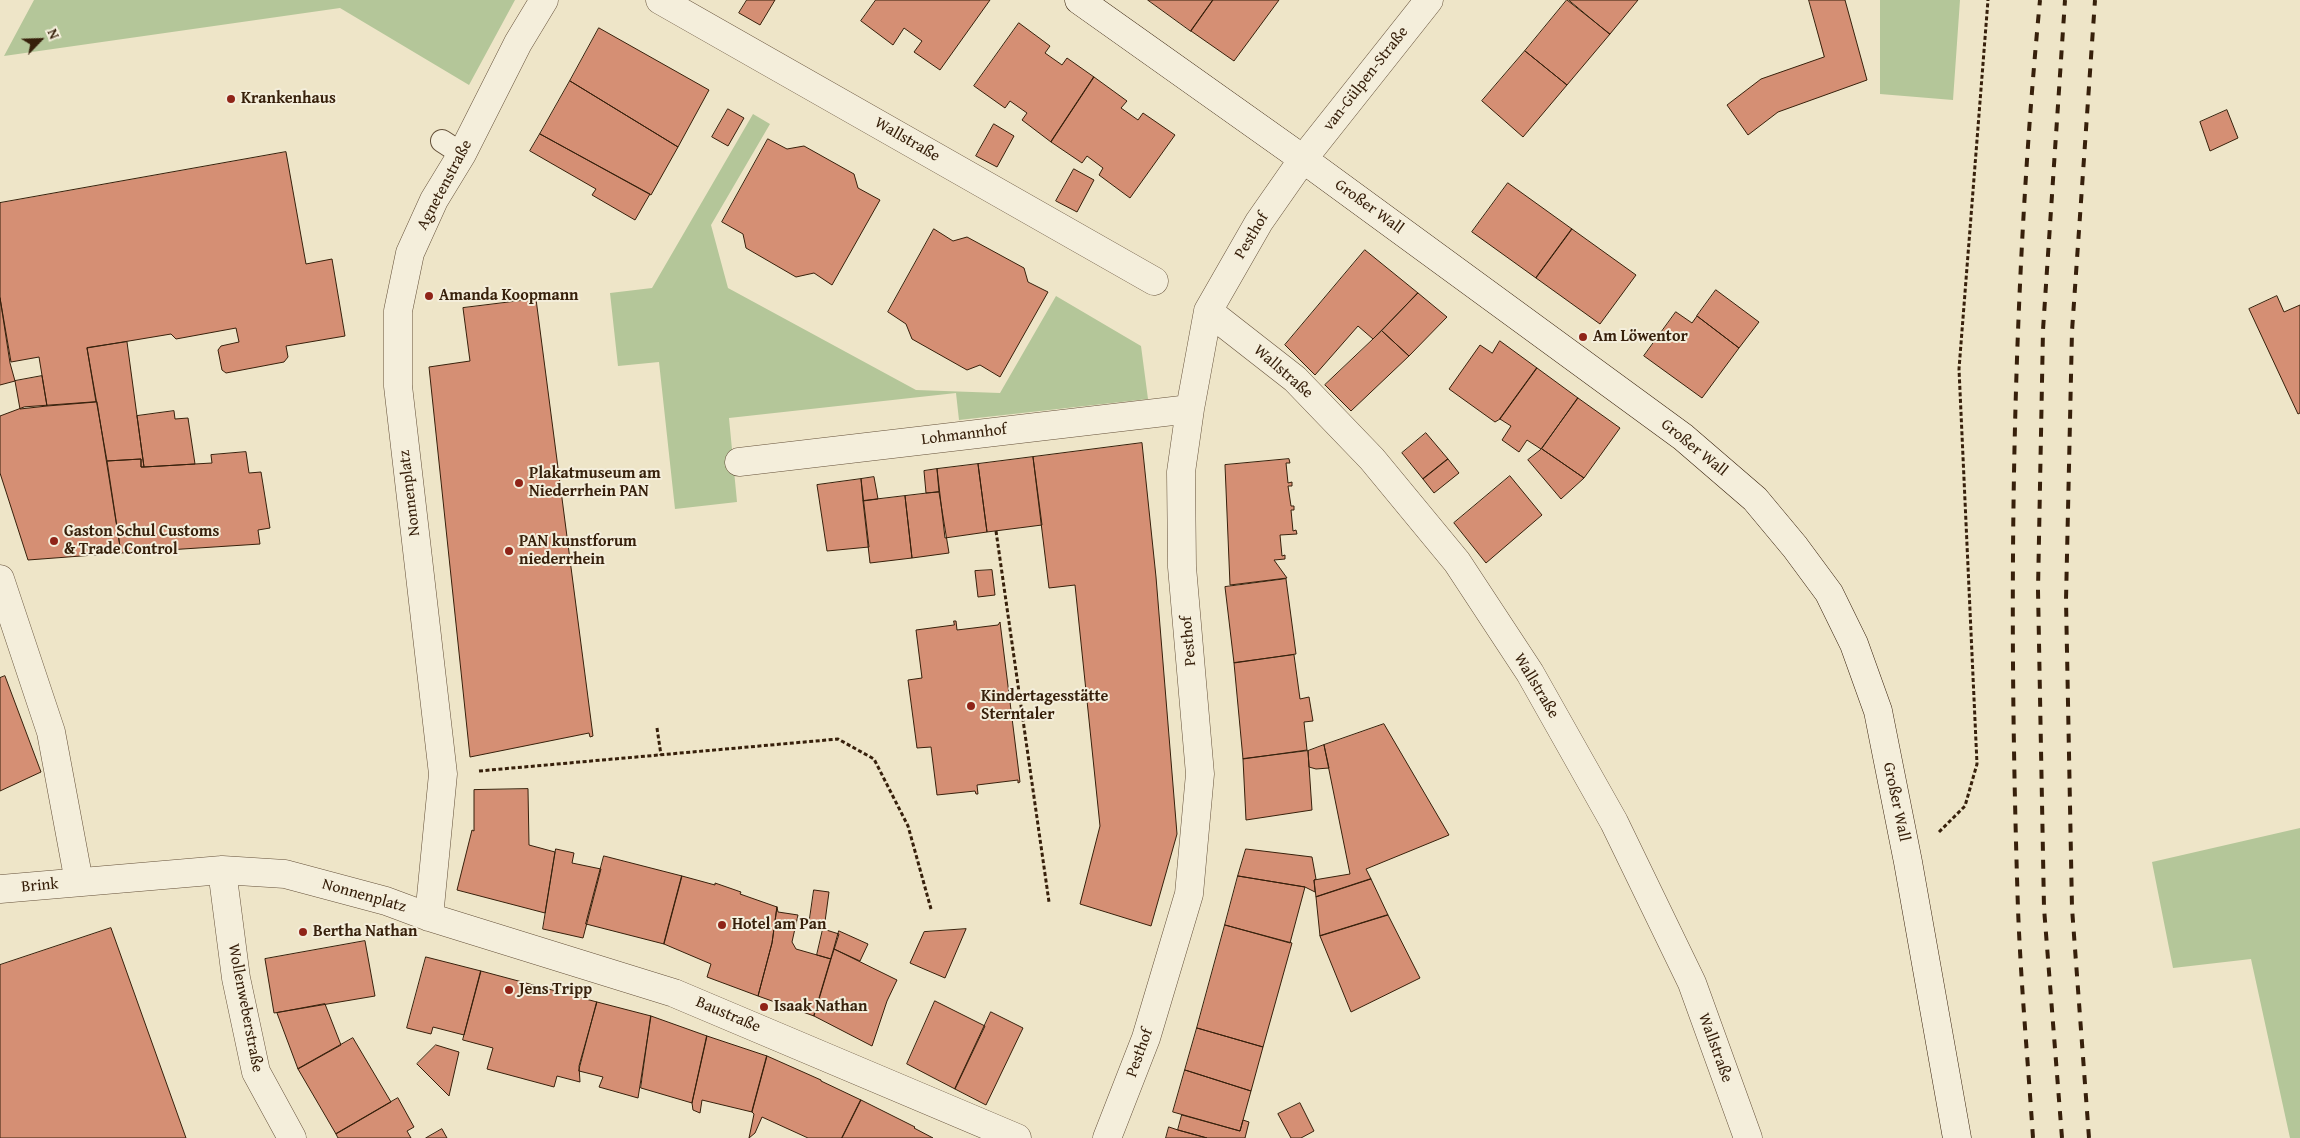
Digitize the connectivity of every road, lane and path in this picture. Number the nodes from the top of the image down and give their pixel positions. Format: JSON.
{"nodes":[{"id":1,"x":544,"y":0,"type":"edge"},
{"id":2,"x":660,"y":0,"type":"edge"},
{"id":3,"x":1079,"y":0,"type":"edge"},
{"id":4,"x":1429,"y":0,"type":"edge"},
{"id":5,"x":1988,"y":0,"type":"edge"},
{"id":6,"x":1303,"y":160,"type":"junction"},
{"id":7,"x":1154,"y":280,"type":"dead end"},
{"id":8,"x":1208,"y":311,"type":"junction"},
{"id":9,"x":398,"y":386,"type":"joint"},
{"id":10,"x":1190,"y":409,"type":"junction"},
{"id":11,"x":739,"y":462,"type":"dead end"},
{"id":12,"x":996,"y":531,"type":"dead end"},
{"id":13,"x":0,"y":579,"type":"edge"},
{"id":14,"x":658,"y":728,"type":"dead end"},
{"id":15,"x":661,"y":755,"type":"junction"},
{"id":16,"x":443,"y":774,"type":"junction"},
{"id":17,"x":1908,"y":862,"type":"junction"},
{"id":18,"x":222,"y":870,"type":"junction"},
{"id":19,"x":79,"y":882,"type":"junction"},
{"id":20,"x":0,"y":890,"type":"edge"},
{"id":21,"x":1049,"y":902,"type":"dead end"},
{"id":22,"x":931,"y":909,"type":"dead end"},
{"id":23,"x":429,"y":917,"type":"junction"},
{"id":24,"x":292,"y":1138,"type":"edge"},
{"id":25,"x":1017,"y":1138,"type":"edge"},
{"id":26,"x":1107,"y":1138,"type":"edge"},
{"id":27,"x":1748,"y":1138,"type":"edge"},
{"id":28,"x":1957,"y":1138,"type":"edge"}],
"edges":[{"from":1,"to":9,"type":"street","name":"Agnetenstraße"},
{"from":2,"to":7,"type":"street","name":"Wallstraße"},
{"from":3,"to":6,"type":"street","name":"Großer Wall"},
{"from":4,"to":6,"type":"street","name":"van-Gülpen-Straße"},
{"from":5,"to":17,"type":"path"},
{"from":6,"to":8,"type":"street","name":"Pesthof"},
{"from":6,"to":17,"type":"street","name":"Großer Wall"},
{"from":8,"to":10,"type":"street","name":"Pesthof"},
{"from":8,"to":27,"type":"street","name":"Wallstraße"},
{"from":9,"to":16,"type":"street","name":"Nonnenplatz"},
{"from":10,"to":11,"type":"street","name":"Lohmannhof"},
{"from":10,"to":26,"type":"street","name":"Pesthof"},
{"from":12,"to":21,"type":"path"},
{"from":13,"to":19,"type":"street"},
{"from":14,"to":15,"type":"path"},
{"from":15,"to":16,"type":"path"},
{"from":15,"to":22,"type":"path"},
{"from":16,"to":23,"type":"street","name":"Nonnenplatz"},
{"from":17,"to":28,"type":"street","name":"Großer Wall"},
{"from":18,"to":19,"type":"street","name":"Nonnenplatz"},
{"from":18,"to":23,"type":"street","name":"Nonnenplatz"},
{"from":18,"to":24,"type":"street","name":"Wollenweberstraße"},
{"from":19,"to":20,"type":"street","name":"Brink"},
{"from":23,"to":25,"type":"street","name":"Baustraße"}]}
